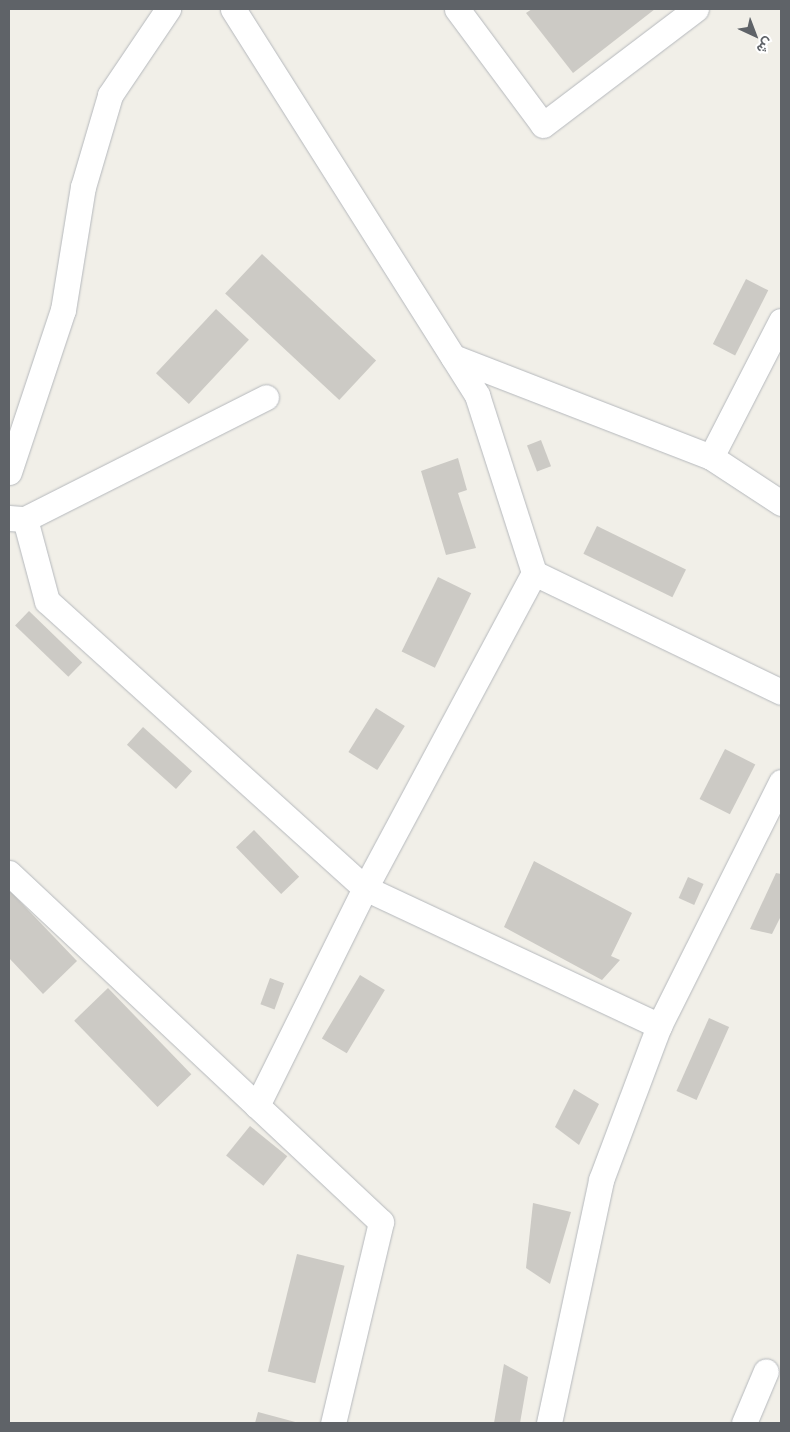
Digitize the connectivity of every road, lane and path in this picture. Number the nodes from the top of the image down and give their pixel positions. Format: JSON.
{"nodes":[{"id":1,"x":168,"y":9,"type":"edge"},
{"id":2,"x":233,"y":9,"type":"edge"},
{"id":3,"x":457,"y":9,"type":"edge"},
{"id":4,"x":696,"y":9,"type":"edge"},
{"id":5,"x":781,"y":321,"type":"edge"},
{"id":6,"x":453,"y":357,"type":"junction"},
{"id":7,"x":266,"y":397,"type":"dead end"},
{"id":8,"x":711,"y":457,"type":"junction"},
{"id":9,"x":9,"y":472,"type":"edge"},
{"id":10,"x":781,"y":503,"type":"edge"},
{"id":11,"x":17,"y":518,"type":"edge"},
{"id":12,"x":534,"y":573,"type":"junction"},
{"id":13,"x":781,"y":692,"type":"edge"},
{"id":14,"x":781,"y":782,"type":"edge"},
{"id":15,"x":9,"y":873,"type":"edge"},
{"id":16,"x":365,"y":888,"type":"junction"},
{"id":17,"x":659,"y":1026,"type":"junction"},
{"id":18,"x":258,"y":1106,"type":"junction"},
{"id":19,"x":766,"y":1371,"type":"dead end"},
{"id":20,"x":333,"y":1423,"type":"edge"},
{"id":21,"x":549,"y":1423,"type":"edge"},
{"id":22,"x":744,"y":1423,"type":"edge"}],
"edges":[{"from":1,"to":9,"type":"street"},
{"from":2,"to":6,"type":"street"},
{"from":3,"to":4,"type":"street"},
{"from":5,"to":8,"type":"street"},
{"from":6,"to":8,"type":"street"},
{"from":6,"to":12,"type":"street"},
{"from":7,"to":11,"type":"street"},
{"from":8,"to":10,"type":"street"},
{"from":11,"to":16,"type":"street"},
{"from":12,"to":13,"type":"street"},
{"from":12,"to":16,"type":"street"},
{"from":14,"to":17,"type":"street"},
{"from":15,"to":18,"type":"street"},
{"from":16,"to":17,"type":"street"},
{"from":16,"to":18,"type":"street"},
{"from":17,"to":21,"type":"street"},
{"from":18,"to":20,"type":"street"},
{"from":19,"to":22,"type":"street"}]}
